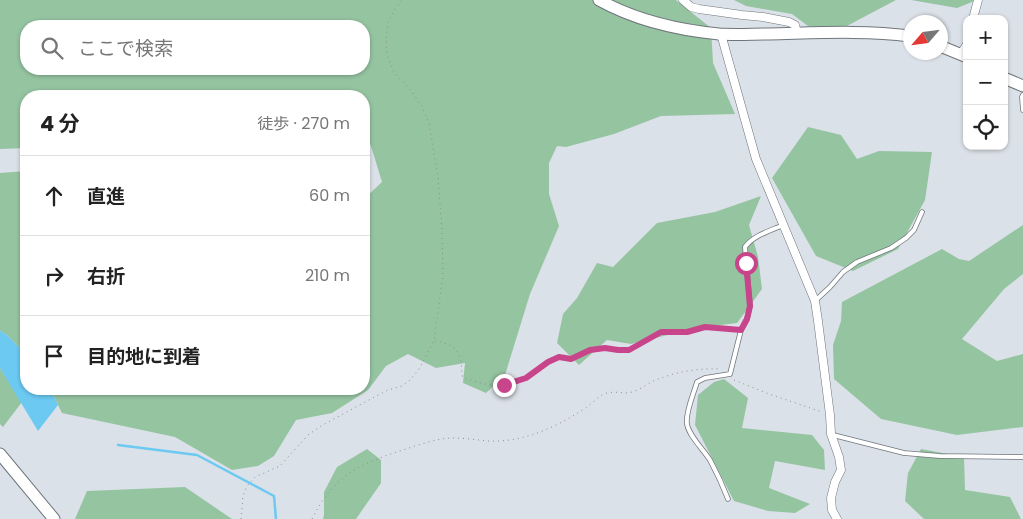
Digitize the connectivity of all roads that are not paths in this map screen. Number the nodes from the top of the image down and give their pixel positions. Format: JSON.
{"nodes":[{"id":1,"x":599,"y":0,"type":"edge"},
{"id":2,"x":683,"y":0,"type":"edge"},
{"id":3,"x":978,"y":0,"type":"edge"},
{"id":4,"x":974,"y":15,"type":"edge"},
{"id":5,"x":797,"y":33,"type":"junction"},
{"id":6,"x":720,"y":34,"type":"junction"},
{"id":7,"x":903,"y":35,"type":"edge"},
{"id":8,"x":948,"y":48,"type":"edge"},
{"id":9,"x":963,"y":52,"type":"edge"},
{"id":10,"x":1008,"y":80,"type":"edge"},
{"id":11,"x":1023,"y":86,"type":"edge"},
{"id":12,"x":1023,"y":95,"type":"edge"},
{"id":13,"x":1023,"y":110,"type":"edge"},
{"id":14,"x":922,"y":212,"type":"dead end"},
{"id":15,"x":784,"y":225,"type":"junction"},
{"id":16,"x":815,"y":301,"type":"junction"},
{"id":17,"x":832,"y":434,"type":"junction"},
{"id":18,"x":0,"y":454,"type":"edge"},
{"id":19,"x":1023,"y":457,"type":"edge"},
{"id":20,"x":728,"y":499,"type":"dead end"},
{"id":21,"x":54,"y":519,"type":"edge"},
{"id":22,"x":837,"y":519,"type":"edge"}],
"edges":[{"from":1,"to":6,"type":"street"},
{"from":2,"to":5,"type":"street"},
{"from":3,"to":4,"type":"street"},
{"from":5,"to":6,"type":"street"},
{"from":5,"to":7,"type":"street"},
{"from":6,"to":15,"type":"street"},
{"from":8,"to":9,"type":"street"},
{"from":10,"to":11,"type":"street"},
{"from":12,"to":13,"type":"lane"},
{"from":14,"to":16,"type":"lane"},
{"from":15,"to":16,"type":"street"},
{"from":15,"to":20,"type":"lane"},
{"from":16,"to":17,"type":"street"},
{"from":17,"to":19,"type":"lane"},
{"from":17,"to":22,"type":"street"},
{"from":18,"to":21,"type":"street"}]}
